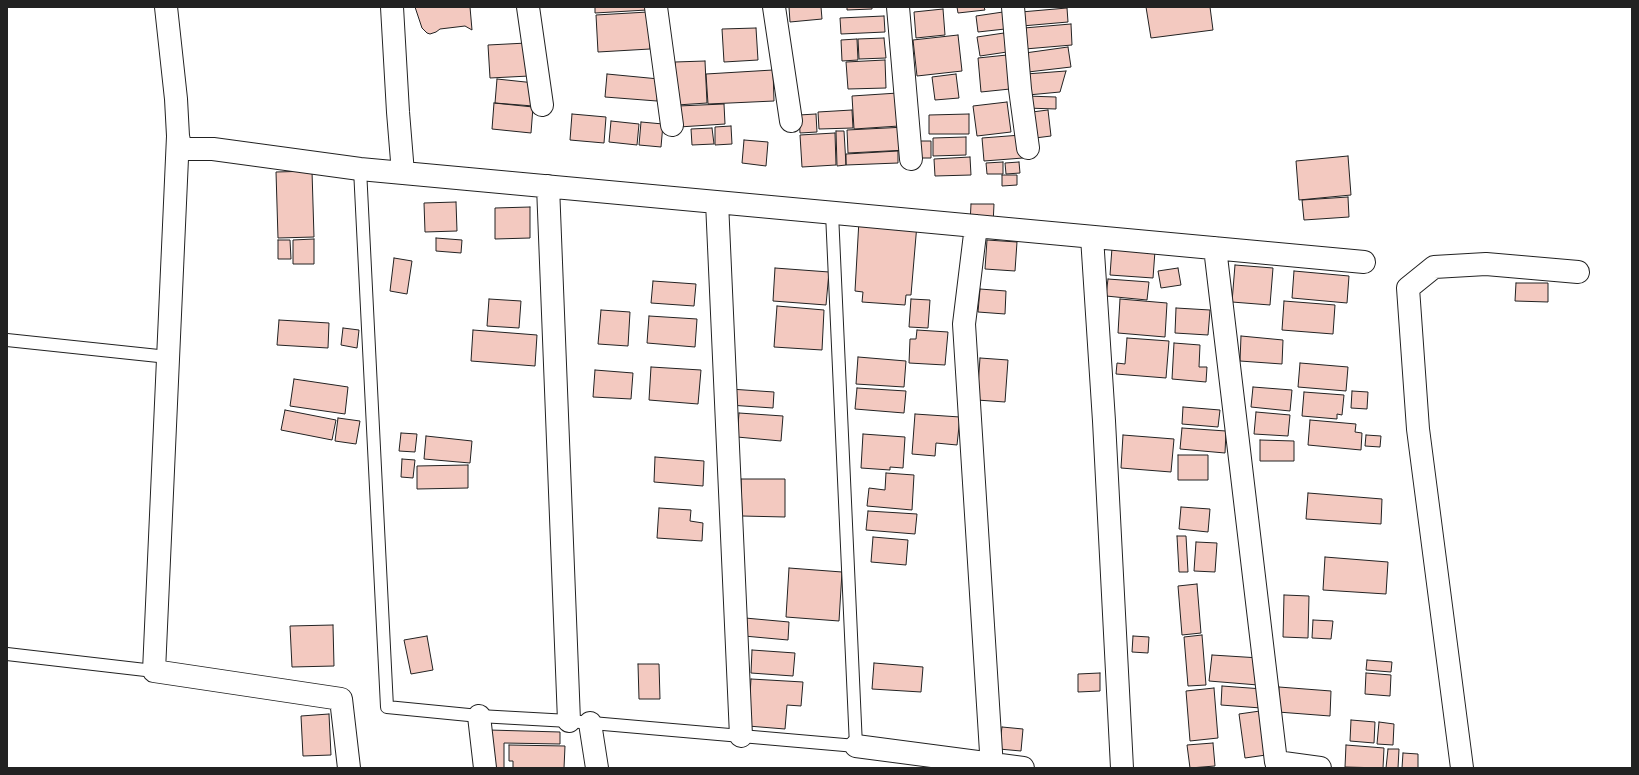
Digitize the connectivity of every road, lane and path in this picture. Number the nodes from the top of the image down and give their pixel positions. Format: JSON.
{"nodes":[{"id":1,"x":166,"y":7,"type":"edge"},
{"id":2,"x":392,"y":7,"type":"edge"},
{"id":3,"x":528,"y":7,"type":"edge"},
{"id":4,"x":656,"y":7,"type":"edge"},
{"id":5,"x":774,"y":7,"type":"edge"},
{"id":6,"x":898,"y":7,"type":"edge"},
{"id":7,"x":1013,"y":7,"type":"edge"},
{"id":8,"x":542,"y":105,"type":"dead end"},
{"id":9,"x":791,"y":121,"type":"dead end"},
{"id":10,"x":672,"y":125,"type":"dead end"},
{"id":11,"x":178,"y":136,"type":"junction"},
{"id":12,"x":1028,"y":148,"type":"dead end"},
{"id":13,"x":911,"y":159,"type":"dead end"},
{"id":14,"x":403,"y":163,"type":"junction"},
{"id":15,"x":360,"y":169,"type":"junction"},
{"id":16,"x":548,"y":186,"type":"junction"},
{"id":17,"x":717,"y":202,"type":"junction"},
{"id":18,"x":832,"y":213,"type":"junction"},
{"id":19,"x":976,"y":226,"type":"junction"},
{"id":20,"x":1092,"y":237,"type":"junction"},
{"id":21,"x":1216,"y":248,"type":"junction"},
{"id":22,"x":1364,"y":262,"type":"dead end"},
{"id":23,"x":1578,"y":272,"type":"dead end"},
{"id":24,"x":7,"y":340,"type":"edge"},
{"id":25,"x":168,"y":357,"type":"junction"},
{"id":26,"x":7,"y":654,"type":"edge"},
{"id":27,"x":154,"y":671,"type":"junction"},
{"id":28,"x":479,"y":716,"type":"junction"},
{"id":29,"x":569,"y":721,"type":"junction"},
{"id":30,"x":590,"y":723,"type":"junction"},
{"id":31,"x":741,"y":736,"type":"junction"},
{"id":32,"x":856,"y":746,"type":"junction"},
{"id":33,"x":1272,"y":765,"type":"edge"},
{"id":34,"x":992,"y":766,"type":"edge"},
{"id":35,"x":349,"y":768,"type":"edge"},
{"id":36,"x":484,"y":768,"type":"edge"},
{"id":37,"x":597,"y":768,"type":"edge"},
{"id":38,"x":1023,"y":768,"type":"edge"},
{"id":39,"x":1122,"y":768,"type":"edge"},
{"id":40,"x":1320,"y":768,"type":"edge"},
{"id":41,"x":1462,"y":768,"type":"edge"}],
"edges":[{"from":1,"to":11,"type":"street"},
{"from":2,"to":14,"type":"street"},
{"from":3,"to":8,"type":"street"},
{"from":4,"to":10,"type":"street"},
{"from":5,"to":9,"type":"street"},
{"from":6,"to":13,"type":"street"},
{"from":7,"to":12,"type":"street"},
{"from":11,"to":15,"type":"street"},
{"from":11,"to":25,"type":"street"},
{"from":14,"to":15,"type":"street"},
{"from":14,"to":16,"type":"street"},
{"from":15,"to":28,"type":"lane"},
{"from":16,"to":17,"type":"street"},
{"from":16,"to":29,"type":"street"},
{"from":17,"to":18,"type":"street"},
{"from":17,"to":31,"type":"street"},
{"from":18,"to":19,"type":"street"},
{"from":18,"to":32,"type":"lane"},
{"from":19,"to":20,"type":"street"},
{"from":19,"to":34,"type":"street"},
{"from":20,"to":21,"type":"street"},
{"from":20,"to":39,"type":"street"},
{"from":21,"to":22,"type":"street"},
{"from":21,"to":33,"type":"street"},
{"from":23,"to":41,"type":"street"},
{"from":24,"to":25,"type":"lane"},
{"from":25,"to":27,"type":"street"},
{"from":26,"to":27,"type":"lane"},
{"from":27,"to":35,"type":"street"},
{"from":28,"to":29,"type":"lane"},
{"from":28,"to":36,"type":"street"},
{"from":29,"to":30,"type":"lane"},
{"from":30,"to":31,"type":"lane"},
{"from":30,"to":37,"type":"street"},
{"from":31,"to":32,"type":"lane"},
{"from":32,"to":34,"type":"street"},
{"from":33,"to":40,"type":"street"},
{"from":34,"to":38,"type":"street"}]}
